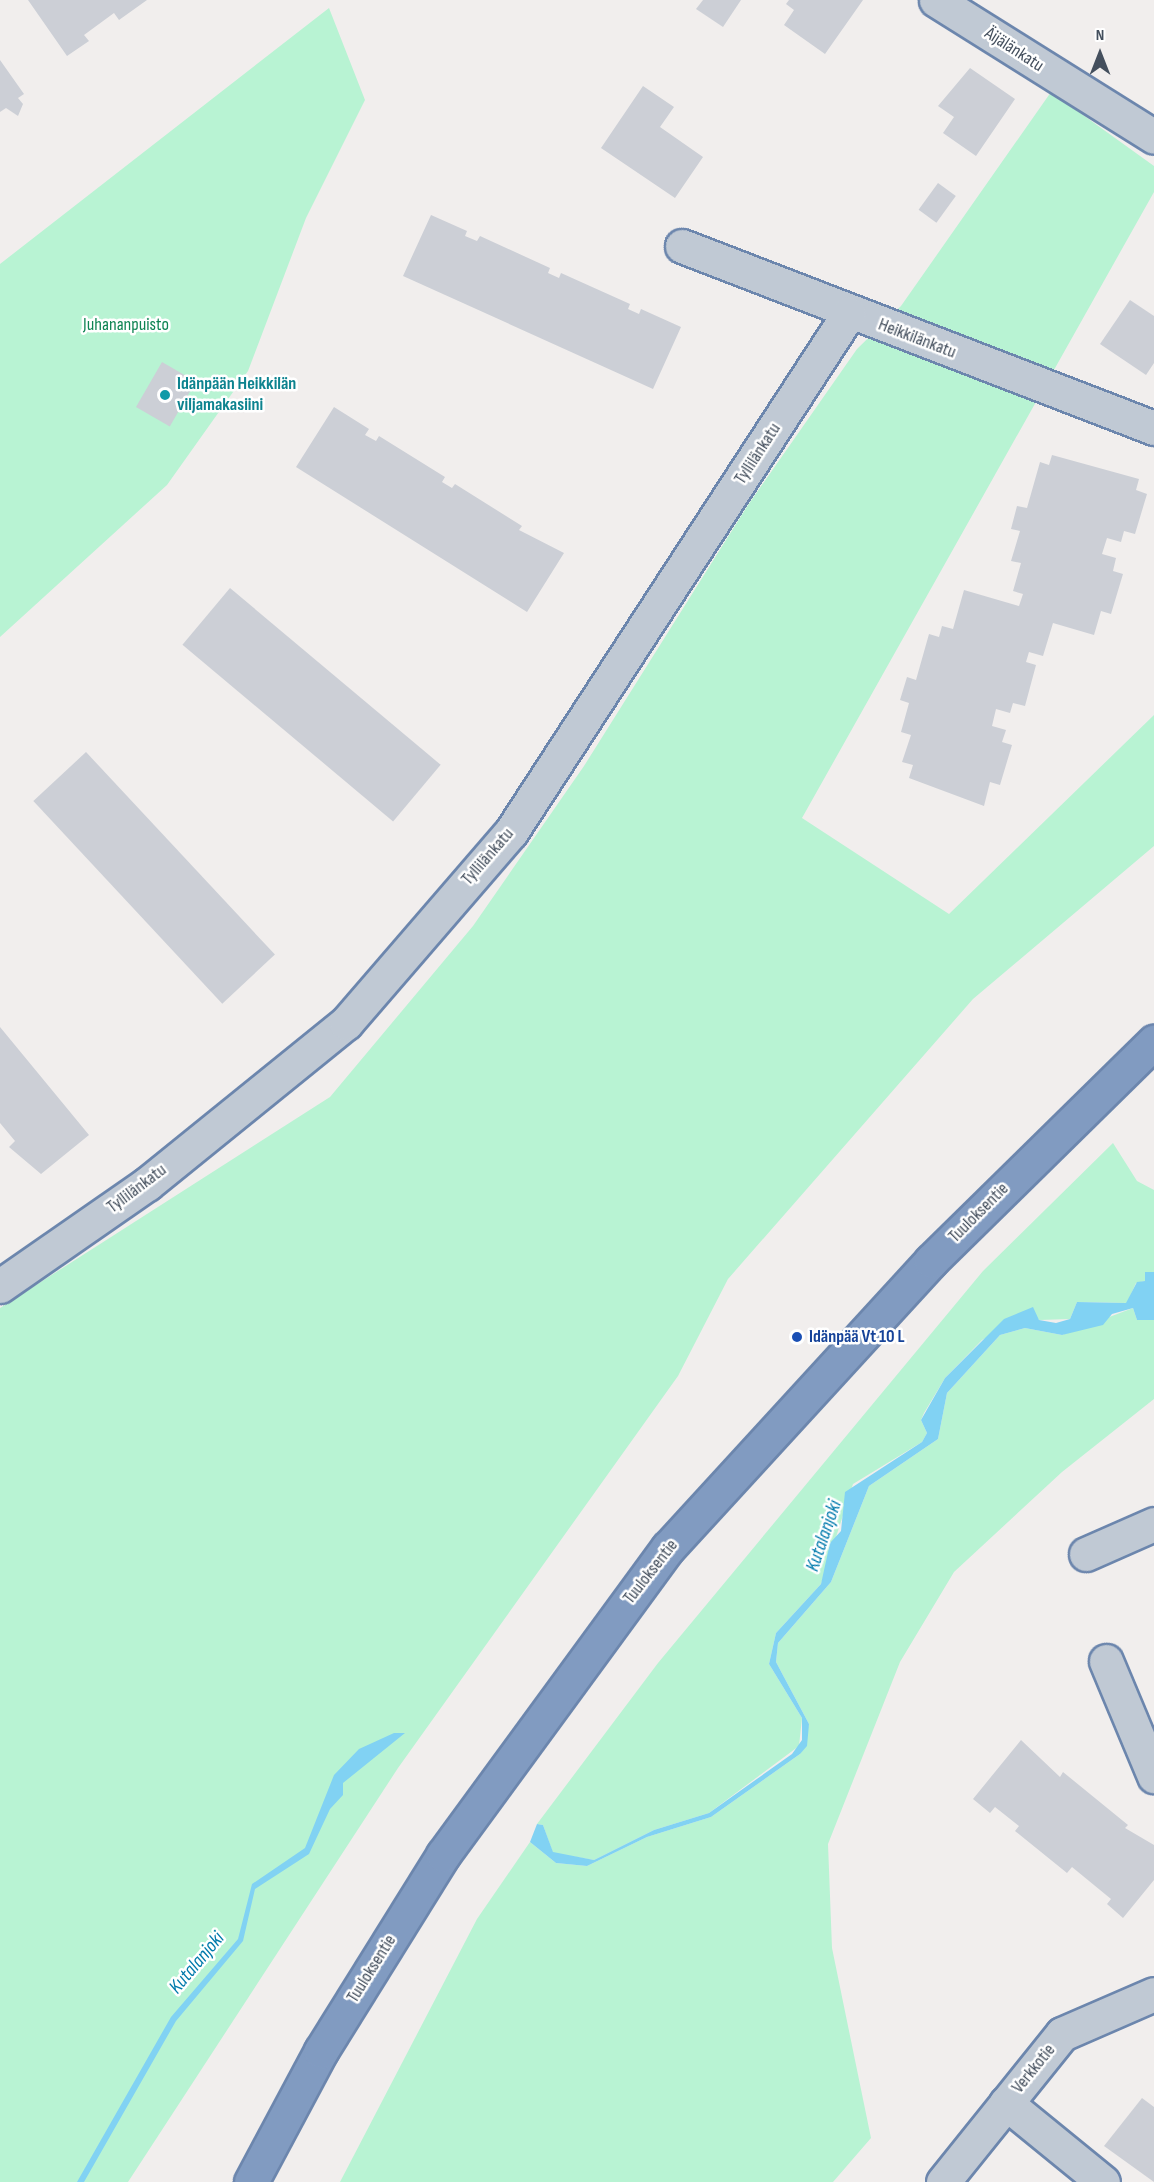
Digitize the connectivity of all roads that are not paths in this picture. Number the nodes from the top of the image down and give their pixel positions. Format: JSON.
{"nodes":[{"id":1,"x":936,"y":0,"type":"edge"},
{"id":2,"x":1154,"y":137,"type":"edge"},
{"id":3,"x":682,"y":246,"type":"dead end"},
{"id":4,"x":849,"y":313,"type":"junction"},
{"id":5,"x":1154,"y":428,"type":"edge"},
{"id":6,"x":1154,"y":1042,"type":"edge"},
{"id":7,"x":0,"y":1286,"type":"edge"},
{"id":8,"x":1154,"y":1524,"type":"edge"},
{"id":9,"x":1086,"y":1554,"type":"dead end"},
{"id":10,"x":1106,"y":1661,"type":"dead end"},
{"id":11,"x":1154,"y":1776,"type":"edge"},
{"id":12,"x":1154,"y":1994,"type":"edge"},
{"id":13,"x":1006,"y":2103,"type":"junction"},
{"id":14,"x":251,"y":2182,"type":"edge"},
{"id":15,"x":943,"y":2182,"type":"edge"},
{"id":16,"x":1103,"y":2182,"type":"edge"}],
"edges":[{"from":1,"to":2,"type":"street","name":"Äijälänkatu"},
{"from":3,"to":4,"type":"street","name":"Heikkilänkatu"},
{"from":4,"to":5,"type":"street","name":"Heikkilänkatu"},
{"from":4,"to":7,"type":"street","name":"Tyllilänkatu"},
{"from":6,"to":14,"type":"highway","name":"Tuuloksentie"},
{"from":8,"to":9,"type":"street"},
{"from":10,"to":11,"type":"street"},
{"from":12,"to":13,"type":"street","name":"Verkkotie"},
{"from":13,"to":15,"type":"street","name":"Verkkotie"},
{"from":13,"to":16,"type":"street"}]}
